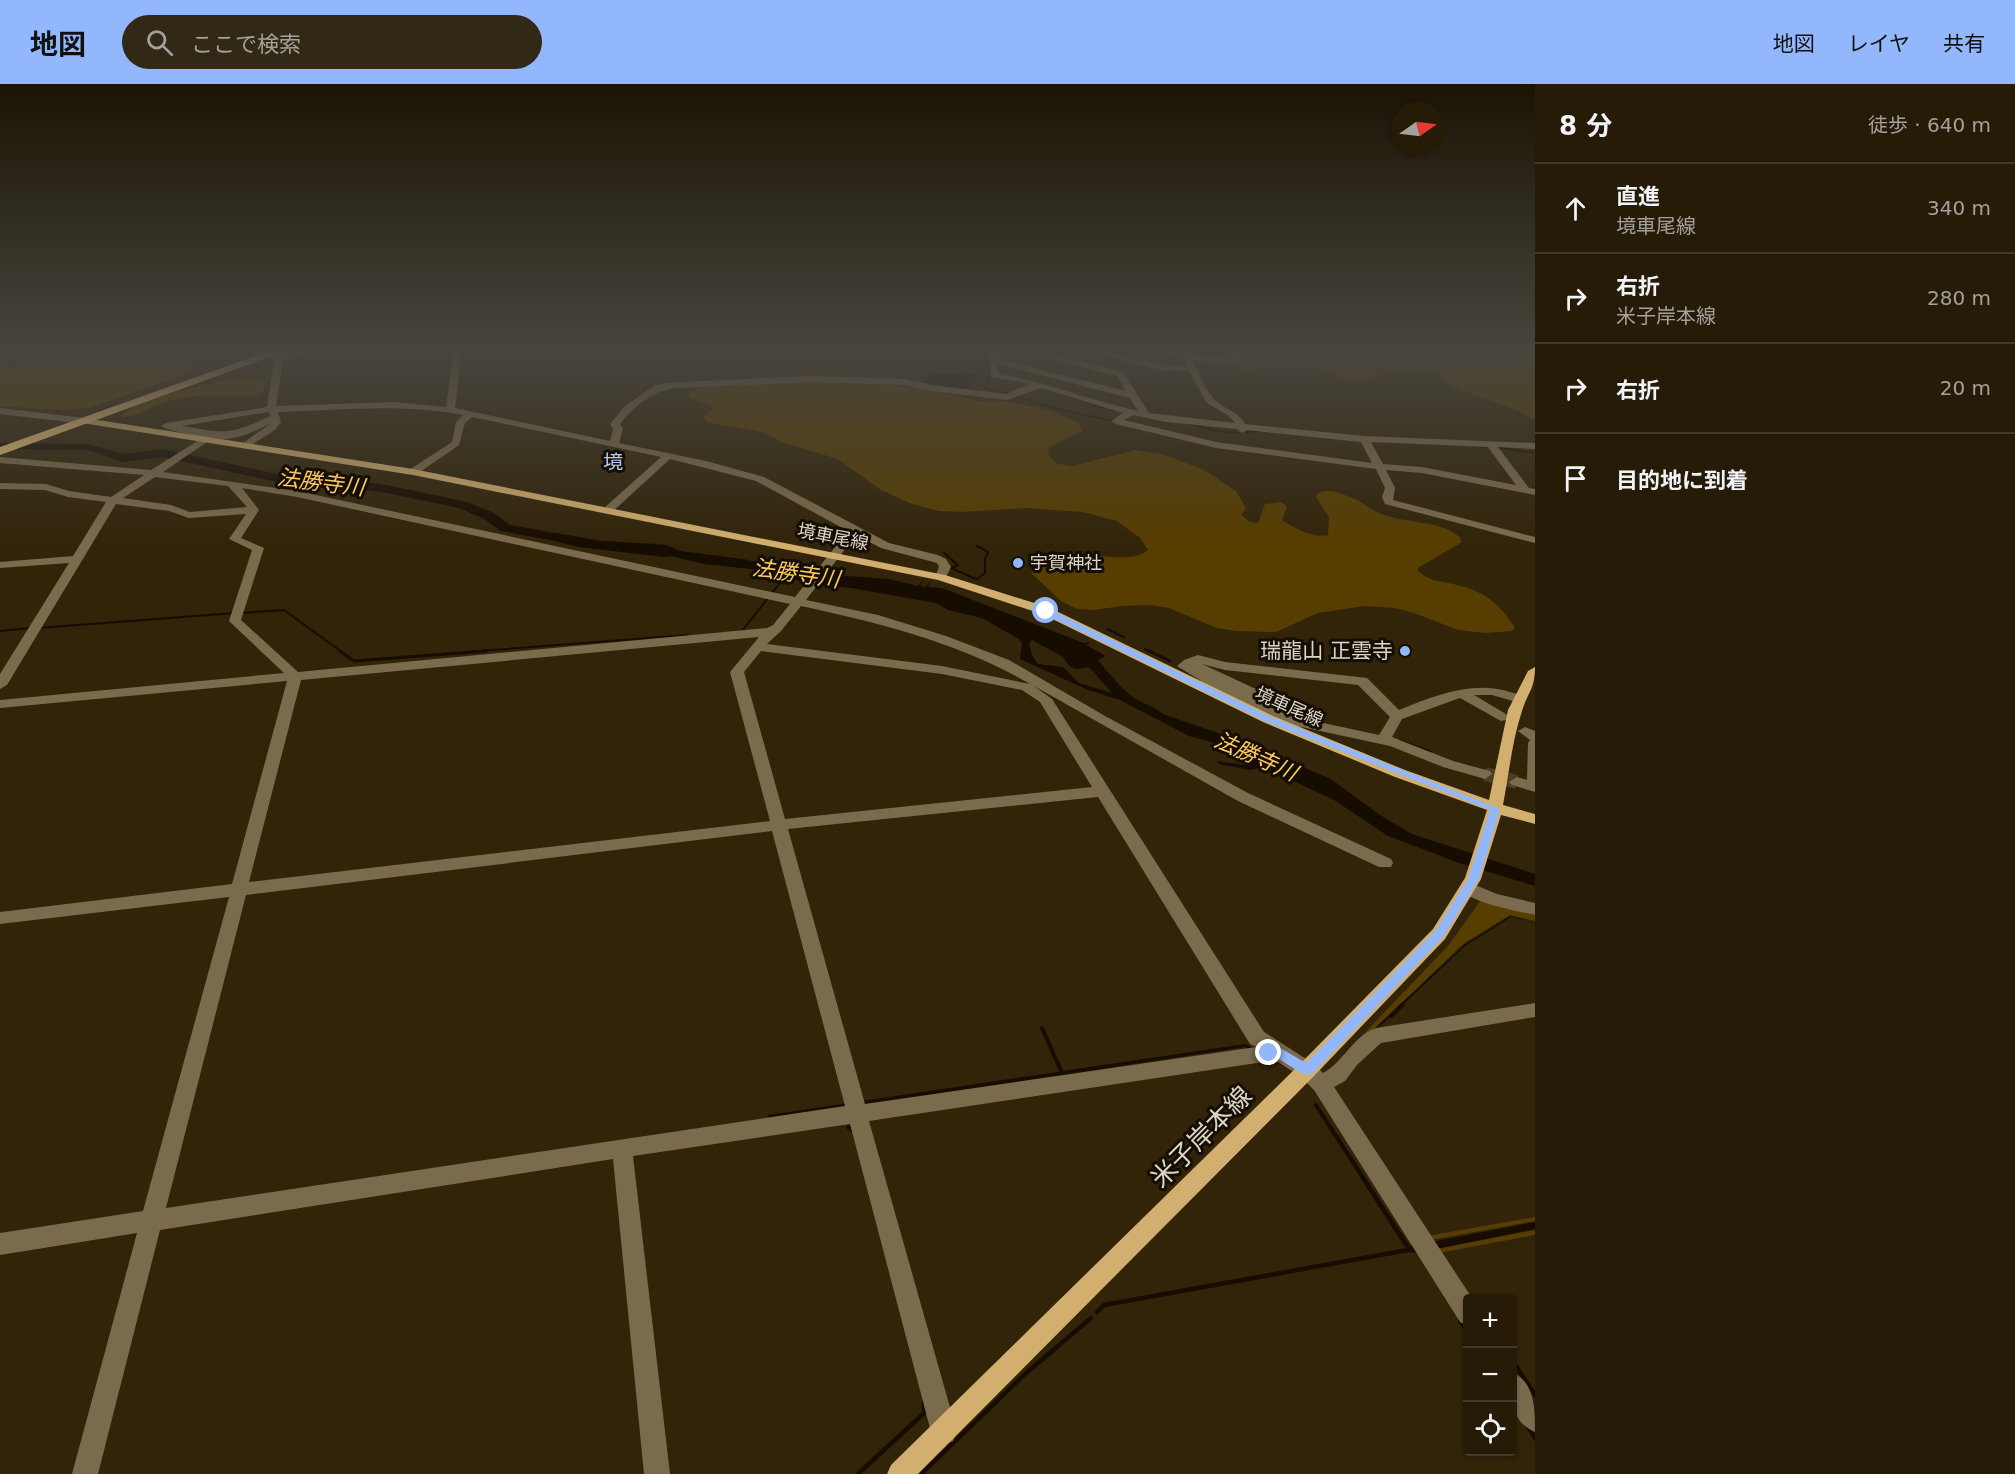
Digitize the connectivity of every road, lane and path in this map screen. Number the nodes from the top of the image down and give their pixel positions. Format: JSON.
{"nodes":[{"id":1,"x":273,"y":413,"type":"edge"},
{"id":2,"x":24,"y":414,"type":"edge"},
{"id":3,"x":106,"y":414,"type":"edge"},
{"id":4,"x":266,"y":414,"type":"edge"},
{"id":5,"x":272,"y":414,"type":"edge"},
{"id":6,"x":470,"y":414,"type":"joint"},
{"id":7,"x":622,"y":414,"type":"edge"},
{"id":8,"x":1128,"y":414,"type":"edge"},
{"id":9,"x":1145,"y":414,"type":"edge"},
{"id":10,"x":1233,"y":414,"type":"edge"},
{"id":11,"x":85,"y":421,"type":"junction"},
{"id":12,"x":1242,"y":425,"type":"junction"},
{"id":13,"x":1364,"y":439,"type":"junction"},
{"id":14,"x":204,"y":440,"type":"junction"},
{"id":15,"x":614,"y":445,"type":"junction"},
{"id":16,"x":1491,"y":445,"type":"junction"},
{"id":17,"x":245,"y":446,"type":"junction"},
{"id":18,"x":1535,"y":446,"type":"edge"},
{"id":19,"x":1249,"y":449,"type":"junction"},
{"id":20,"x":0,"y":451,"type":"edge"},
{"id":21,"x":668,"y":456,"type":"junction"},
{"id":22,"x":0,"y":460,"type":"edge"},
{"id":23,"x":1379,"y":466,"type":"junction"},
{"id":24,"x":413,"y":472,"type":"junction"},
{"id":25,"x":151,"y":473,"type":"junction"},
{"id":26,"x":231,"y":483,"type":"junction"},
{"id":27,"x":0,"y":486,"type":"edge"},
{"id":28,"x":1530,"y":491,"type":"edge"},
{"id":29,"x":113,"y":500,"type":"junction"},
{"id":30,"x":254,"y":510,"type":"junction"},
{"id":31,"x":607,"y":511,"type":"junction"},
{"id":32,"x":855,"y":529,"type":"junction"},
{"id":33,"x":1535,"y":540,"type":"edge"},
{"id":34,"x":834,"y":555,"type":"junction"},
{"id":35,"x":78,"y":559,"type":"junction"},
{"id":36,"x":0,"y":565,"type":"edge"},
{"id":37,"x":941,"y":577,"type":"junction"},
{"id":38,"x":798,"y":601,"type":"junction"},
{"id":39,"x":770,"y":632,"type":"junction"},
{"id":40,"x":759,"y":647,"type":"junction"},
{"id":41,"x":1535,"y":671,"type":"edge"},
{"id":42,"x":295,"y":676,"type":"junction"},
{"id":43,"x":0,"y":685,"type":"edge"},
{"id":44,"x":1463,"y":694,"type":"junction"},
{"id":45,"x":1520,"y":699,"type":"junction"},
{"id":46,"x":0,"y":704,"type":"edge"},
{"id":47,"x":1397,"y":716,"type":"junction"},
{"id":48,"x":1501,"y":717,"type":"dead end"},
{"id":49,"x":1384,"y":738,"type":"junction"},
{"id":50,"x":1535,"y":743,"type":"edge"},
{"id":51,"x":1485,"y":774,"type":"tunnel mouth"},
{"id":52,"x":1535,"y":781,"type":"edge"},
{"id":53,"x":1517,"y":782,"type":"tunnel mouth"},
{"id":54,"x":1535,"y":787,"type":"edge"},
{"id":55,"x":1104,"y":791,"type":"junction"},
{"id":56,"x":1494,"y":813,"type":"junction"},
{"id":57,"x":1535,"y":819,"type":"edge"},
{"id":58,"x":777,"y":825,"type":"junction"},
{"id":59,"x":1385,"y":863,"type":"dead end"},
{"id":60,"x":1471,"y":884,"type":"junction"},
{"id":61,"x":238,"y":890,"type":"junction"},
{"id":62,"x":1535,"y":909,"type":"edge"},
{"id":63,"x":0,"y":918,"type":"edge"},
{"id":64,"x":1535,"y":1010,"type":"edge"},
{"id":65,"x":1267,"y":1052,"type":"junction"},
{"id":66,"x":1314,"y":1077,"type":"junction"},
{"id":67,"x":856,"y":1114,"type":"junction"},
{"id":68,"x":622,"y":1148,"type":"junction"},
{"id":69,"x":153,"y":1221,"type":"junction"},
{"id":70,"x":0,"y":1244,"type":"edge"},
{"id":71,"x":1463,"y":1308,"type":"edge"},
{"id":72,"x":1517,"y":1392,"type":"edge"},
{"id":73,"x":1535,"y":1419,"type":"edge"},
{"id":74,"x":944,"y":1432,"type":"junction"},
{"id":75,"x":85,"y":1474,"type":"edge"},
{"id":76,"x":657,"y":1474,"type":"edge"},
{"id":77,"x":900,"y":1474,"type":"edge"}],
"edges":[{"from":1,"to":17,"type":"street"},
{"from":2,"to":11,"type":"street"},
{"from":3,"to":11,"type":"highway"},
{"from":4,"to":5,"type":"street"},
{"from":6,"to":15,"type":"street"},
{"from":6,"to":24,"type":"street"},
{"from":7,"to":15,"type":"street"},
{"from":8,"to":19,"type":"street"},
{"from":9,"to":12,"type":"street"},
{"from":10,"to":12,"type":"street"},
{"from":11,"to":14,"type":"main road","name":"境車尾線"},
{"from":11,"to":20,"type":"highway"},
{"from":12,"to":13,"type":"street"},
{"from":12,"to":19,"type":"street"},
{"from":13,"to":16,"type":"street"},
{"from":13,"to":23,"type":"street"},
{"from":14,"to":17,"type":"main road","name":"境車尾線"},
{"from":14,"to":25,"type":"street"},
{"from":15,"to":21,"type":"street"},
{"from":16,"to":18,"type":"street"},
{"from":16,"to":28,"type":"street"},
{"from":17,"to":24,"type":"main road","name":"境車尾線"},
{"from":19,"to":23,"type":"street"},
{"from":21,"to":31,"type":"street"},
{"from":21,"to":32,"type":"street"},
{"from":22,"to":25,"type":"street"},
{"from":23,"to":28,"type":"street"},
{"from":23,"to":33,"type":"street"},
{"from":24,"to":31,"type":"main road","name":"境車尾線"},
{"from":25,"to":26,"type":"street"},
{"from":25,"to":29,"type":"street"},
{"from":26,"to":30,"type":"street"},
{"from":26,"to":38,"type":"street"},
{"from":27,"to":29,"type":"street"},
{"from":29,"to":30,"type":"street"},
{"from":29,"to":35,"type":"street"},
{"from":30,"to":42,"type":"street"},
{"from":31,"to":34,"type":"main road","name":"境車尾線"},
{"from":32,"to":34,"type":"street"},
{"from":32,"to":37,"type":"street"},
{"from":34,"to":37,"type":"main road","name":"境車尾線"},
{"from":34,"to":38,"type":"street"},
{"from":35,"to":36,"type":"street"},
{"from":35,"to":43,"type":"street"},
{"from":37,"to":56,"type":"main road","name":"境車尾線"},
{"from":38,"to":39,"type":"street"},
{"from":38,"to":59,"type":"street"},
{"from":39,"to":40,"type":"street"},
{"from":39,"to":42,"type":"street"},
{"from":40,"to":55,"type":"street"},
{"from":40,"to":58,"type":"street"},
{"from":41,"to":45,"type":"main road","name":"米子岸本線"},
{"from":42,"to":46,"type":"street"},
{"from":42,"to":61,"type":"street"},
{"from":44,"to":45,"type":"street"},
{"from":44,"to":47,"type":"street"},
{"from":44,"to":48,"type":"street"},
{"from":45,"to":56,"type":"main road","name":"米子岸本線"},
{"from":47,"to":49,"type":"street"},
{"from":47,"to":49,"type":"street"},
{"from":49,"to":51,"type":"street"},
{"from":50,"to":52,"type":"street"},
{"from":53,"to":54,"type":"street"},
{"from":55,"to":58,"type":"street"},
{"from":55,"to":65,"type":"street"},
{"from":56,"to":57,"type":"main road","name":"境車尾線"},
{"from":56,"to":60,"type":"main road","name":"米子岸本線"},
{"from":58,"to":61,"type":"street"},
{"from":58,"to":67,"type":"street"},
{"from":60,"to":62,"type":"street"},
{"from":60,"to":66,"type":"main road","name":"米子岸本線"},
{"from":61,"to":63,"type":"street"},
{"from":61,"to":69,"type":"street"},
{"from":64,"to":66,"type":"street"},
{"from":65,"to":66,"type":"street"},
{"from":65,"to":67,"type":"street"},
{"from":66,"to":71,"type":"street"},
{"from":66,"to":74,"type":"main road","name":"米子岸本線"},
{"from":67,"to":68,"type":"street"},
{"from":67,"to":74,"type":"street"},
{"from":68,"to":69,"type":"street"},
{"from":68,"to":76,"type":"street"},
{"from":69,"to":70,"type":"street"},
{"from":69,"to":75,"type":"street"},
{"from":72,"to":73,"type":"street"},
{"from":74,"to":77,"type":"main road","name":"米子岸本線"}]}
